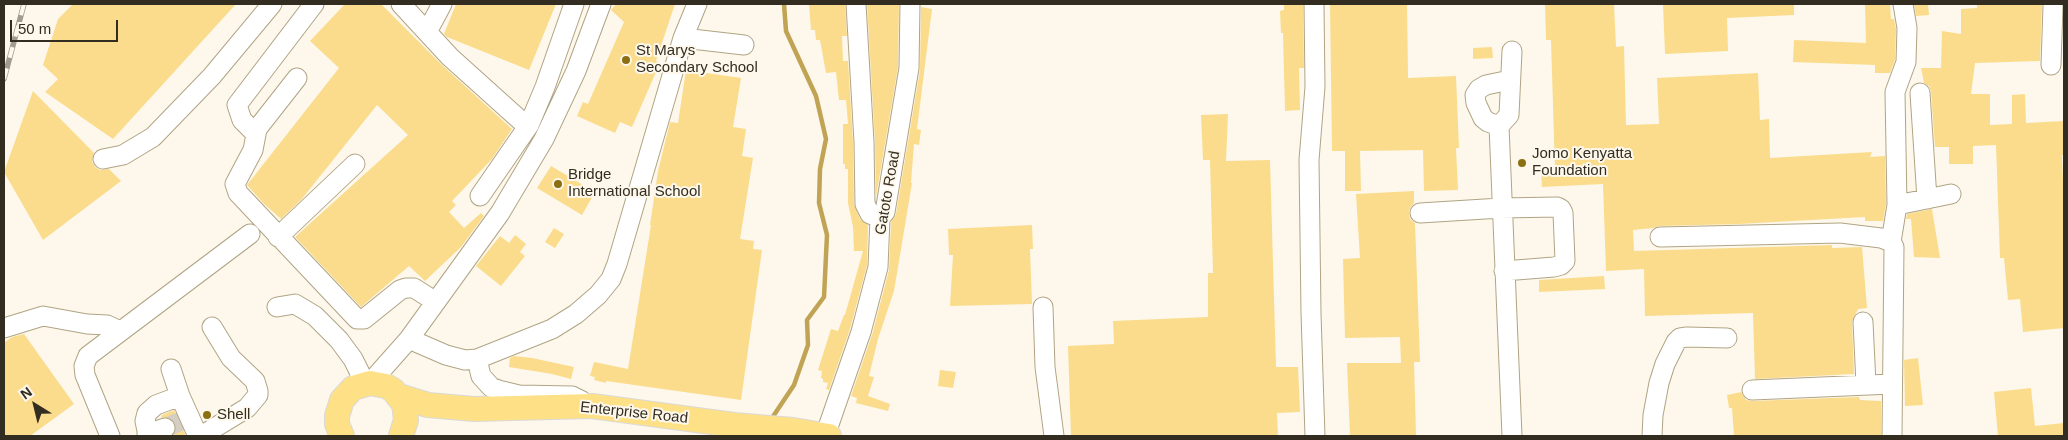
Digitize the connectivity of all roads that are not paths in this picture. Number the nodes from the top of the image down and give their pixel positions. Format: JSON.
{"nodes":[{"id":1,"x":272,"y":4,"type":"edge"},
{"id":2,"x":314,"y":4,"type":"edge"},
{"id":3,"x":401,"y":4,"type":"edge"},
{"id":4,"x":442,"y":4,"type":"edge"},
{"id":5,"x":574,"y":4,"type":"edge"},
{"id":6,"x":601,"y":4,"type":"edge"},
{"id":7,"x":697,"y":4,"type":"edge"},
{"id":8,"x":856,"y":4,"type":"edge"},
{"id":9,"x":910,"y":4,"type":"edge"},
{"id":10,"x":1314,"y":4,"type":"edge"},
{"id":11,"x":1903,"y":4,"type":"edge"},
{"id":12,"x":2057,"y":5,"type":"edge"},
{"id":13,"x":427,"y":32,"type":"junction"},
{"id":14,"x":683,"y":38,"type":"junction"},
{"id":15,"x":744,"y":45,"type":"dead end"},
{"id":16,"x":1512,"y":51,"type":"dead end"},
{"id":17,"x":2051,"y":65,"type":"dead end"},
{"id":18,"x":297,"y":78,"type":"dead end"},
{"id":19,"x":1510,"y":80,"type":"junction"},
{"id":20,"x":1920,"y":93,"type":"dead end"},
{"id":21,"x":529,"y":125,"type":"junction"},
{"id":22,"x":1499,"y":126,"type":"junction"},
{"id":23,"x":256,"y":133,"type":"junction"},
{"id":24,"x":103,"y":159,"type":"dead end"},
{"id":25,"x":355,"y":164,"type":"dead end"},
{"id":26,"x":1951,"y":194,"type":"dead end"},
{"id":27,"x":480,"y":196,"type":"dead end"},
{"id":28,"x":1927,"y":199,"type":"junction"},
{"id":29,"x":1897,"y":205,"type":"junction"},
{"id":30,"x":1501,"y":208,"type":"junction"},
{"id":31,"x":1420,"y":213,"type":"dead end"},
{"id":32,"x":880,"y":218,"type":"junction"},
{"id":33,"x":250,"y":234,"type":"dead end"},
{"id":34,"x":278,"y":237,"type":"junction"},
{"id":35,"x":1660,"y":237,"type":"dead end"},
{"id":36,"x":1891,"y":242,"type":"junction"},
{"id":37,"x":1504,"y":271,"type":"junction"},
{"id":38,"x":436,"y":302,"type":"junction"},
{"id":39,"x":277,"y":307,"type":"dead end"},
{"id":40,"x":1043,"y":307,"type":"dead end"},
{"id":41,"x":1863,"y":322,"type":"dead end"},
{"id":42,"x":212,"y":327,"type":"dead end"},
{"id":43,"x":4,"y":328,"type":"edge"},
{"id":44,"x":120,"y":331,"type":"junction"},
{"id":45,"x":1727,"y":338,"type":"dead end"},
{"id":46,"x":409,"y":339,"type":"junction"},
{"id":47,"x":477,"y":359,"type":"junction"},
{"id":48,"x":171,"y":369,"type":"dead end"},
{"id":49,"x":366,"y":384,"type":"junction"},
{"id":50,"x":1866,"y":384,"type":"junction"},
{"id":51,"x":1892,"y":384,"type":"junction"},
{"id":52,"x":1752,"y":390,"type":"dead end"},
{"id":53,"x":180,"y":396,"type":"junction"},
{"id":54,"x":399,"y":396,"type":"junction"},
{"id":55,"x":592,"y":406,"type":"junction"},
{"id":56,"x":474,"y":409,"type":"junction"},
{"id":57,"x":339,"y":426,"type":"edge"},
{"id":58,"x":166,"y":427,"type":"edge"},
{"id":59,"x":110,"y":436,"type":"edge"},
{"id":60,"x":199,"y":436,"type":"edge"},
{"id":61,"x":320,"y":436,"type":"edge"},
{"id":62,"x":401,"y":436,"type":"edge"},
{"id":63,"x":825,"y":436,"type":"edge"},
{"id":64,"x":829,"y":436,"type":"edge"},
{"id":65,"x":1054,"y":436,"type":"edge"},
{"id":66,"x":1315,"y":436,"type":"edge"},
{"id":67,"x":1512,"y":436,"type":"edge"},
{"id":68,"x":1652,"y":436,"type":"edge"},
{"id":69,"x":1892,"y":436,"type":"edge"}],
"edges":[{"from":1,"to":24,"type":"street"},
{"from":2,"to":23,"type":"street"},
{"from":3,"to":13,"type":"street"},
{"from":4,"to":13,"type":"street"},
{"from":5,"to":21,"type":"street"},
{"from":6,"to":38,"type":"street"},
{"from":7,"to":14,"type":"street"},
{"from":8,"to":32,"type":"street"},
{"from":9,"to":32,"type":"street","name":"Gatoto Road"},
{"from":10,"to":66,"type":"street"},
{"from":11,"to":29,"type":"street"},
{"from":12,"to":17,"type":"street"},
{"from":13,"to":21,"type":"street"},
{"from":14,"to":15,"type":"street"},
{"from":14,"to":47,"type":"street"},
{"from":16,"to":19,"type":"street"},
{"from":18,"to":23,"type":"street"},
{"from":19,"to":22,"type":"street"},
{"from":19,"to":22,"type":"street"},
{"from":20,"to":28,"type":"street"},
{"from":21,"to":27,"type":"street"},
{"from":22,"to":30,"type":"street"},
{"from":23,"to":34,"type":"street"},
{"from":25,"to":34,"type":"street"},
{"from":26,"to":28,"type":"street"},
{"from":28,"to":29,"type":"street"},
{"from":29,"to":36,"type":"street"},
{"from":30,"to":31,"type":"street"},
{"from":30,"to":37,"type":"street"},
{"from":30,"to":37,"type":"street"},
{"from":32,"to":63,"type":"street","name":"Gatoto Road"},
{"from":33,"to":44,"type":"street"},
{"from":34,"to":38,"type":"street"},
{"from":35,"to":36,"type":"street"},
{"from":36,"to":51,"type":"street"},
{"from":37,"to":67,"type":"street"},
{"from":38,"to":46,"type":"street"},
{"from":39,"to":49,"type":"street"},
{"from":40,"to":65,"type":"street"},
{"from":41,"to":50,"type":"street"},
{"from":42,"to":60,"type":"street"},
{"from":43,"to":44,"type":"street"},
{"from":44,"to":59,"type":"street"},
{"from":45,"to":68,"type":"street"},
{"from":46,"to":47,"type":"street"},
{"from":46,"to":49,"type":"street"},
{"from":47,"to":55,"type":"street"},
{"from":48,"to":53,"type":"street"},
{"from":49,"to":54,"type":"main road","name":"Enterprise Road"},
{"from":49,"to":57,"type":"main road"},
{"from":50,"to":51,"type":"street"},
{"from":50,"to":52,"type":"street"},
{"from":51,"to":69,"type":"street"},
{"from":53,"to":58,"type":"street"},
{"from":53,"to":58,"type":"street"},
{"from":54,"to":56,"type":"main road","name":"Enterprise Road"},
{"from":54,"to":62,"type":"main road"},
{"from":55,"to":56,"type":"main road","name":"Enterprise Road"},
{"from":55,"to":63,"type":"main road","name":"Enterprise Road"},
{"from":56,"to":62,"type":"main road","name":"Enterprise Road"},
{"from":57,"to":61,"type":"main road"},
{"from":58,"to":60,"type":"street"},
{"from":63,"to":64,"type":"main road"}]}
